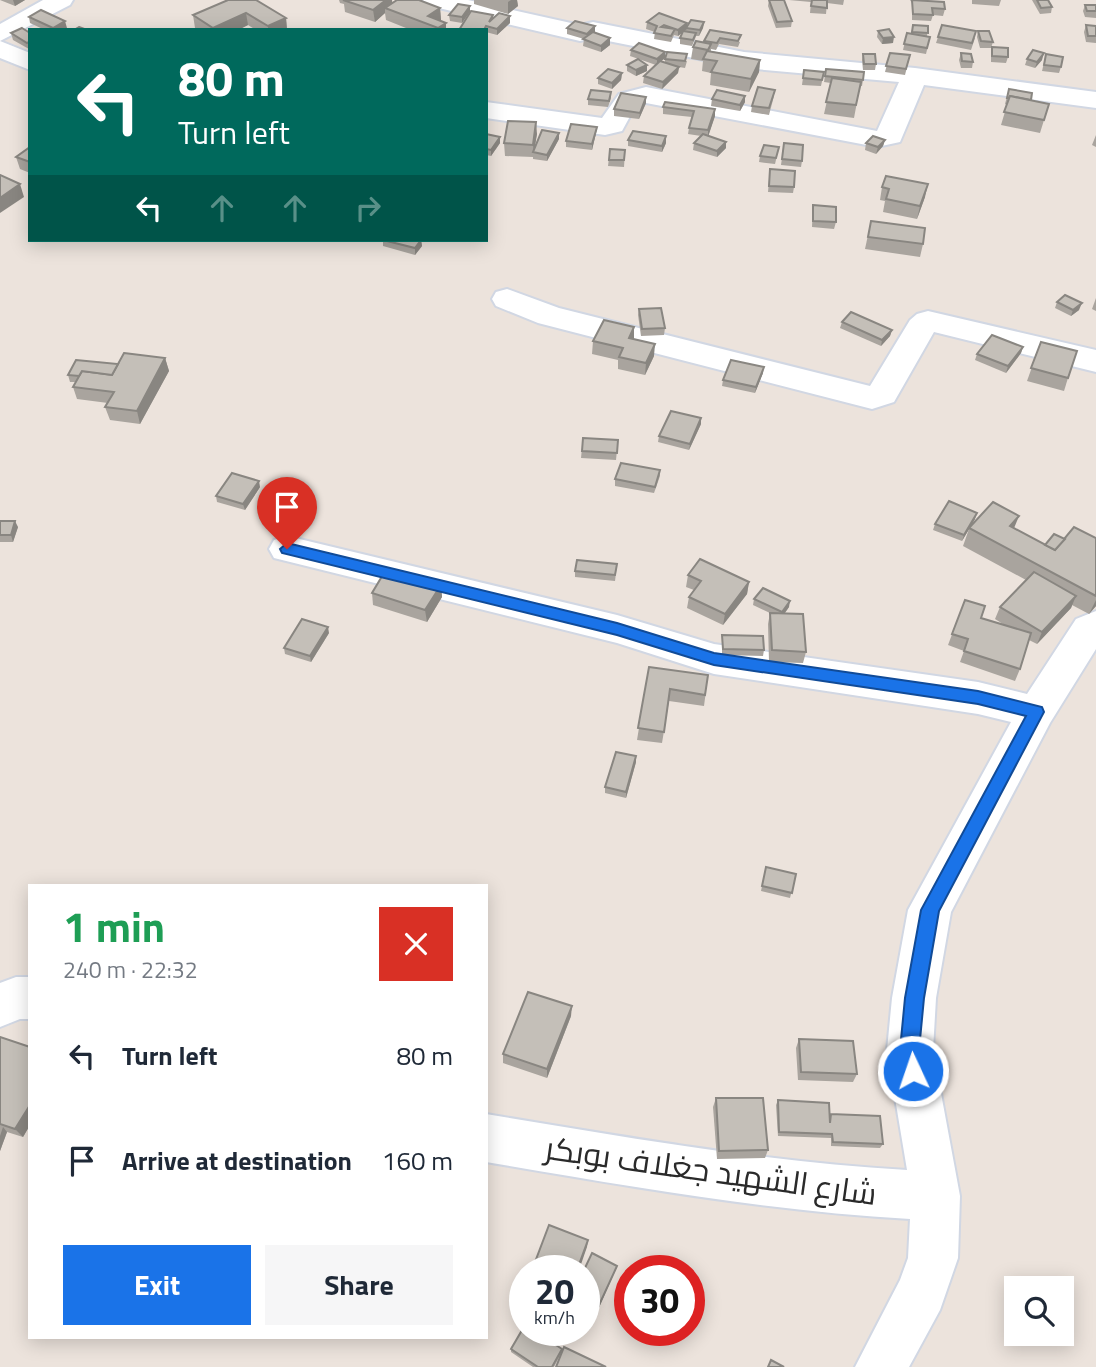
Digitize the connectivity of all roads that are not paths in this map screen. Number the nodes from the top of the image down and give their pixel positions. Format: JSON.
{"nodes":[{"id":1,"x":61,"y":0,"type":"edge"},
{"id":2,"x":435,"y":0,"type":"edge"},
{"id":3,"x":0,"y":34,"type":"edge"},
{"id":4,"x":0,"y":49,"type":"edge"},
{"id":5,"x":28,"y":61,"type":"edge"},
{"id":6,"x":915,"y":76,"type":"junction"},
{"id":7,"x":1096,"y":100,"type":"edge"},
{"id":8,"x":488,"y":110,"type":"edge"},
{"id":9,"x":507,"y":299,"type":"dead end"},
{"id":10,"x":1096,"y":361,"type":"edge"},
{"id":11,"x":287,"y":549,"type":"dead end"},
{"id":12,"x":1096,"y":625,"type":"edge"},
{"id":13,"x":1036,"y":712,"type":"junction"},
{"id":14,"x":28,"y":998,"type":"edge"},
{"id":15,"x":0,"y":1006,"type":"edge"},
{"id":16,"x":488,"y":1138,"type":"edge"},
{"id":17,"x":936,"y":1196,"type":"junction"},
{"id":18,"x":881,"y":1367,"type":"edge"}],
"edges":[{"from":1,"to":3,"type":"street"},
{"from":2,"to":6,"type":"street"},
{"from":4,"to":5,"type":"street"},
{"from":6,"to":7,"type":"street"},
{"from":6,"to":8,"type":"street"},
{"from":9,"to":10,"type":"street"},
{"from":11,"to":13,"type":"street"},
{"from":12,"to":13,"type":"street"},
{"from":13,"to":17,"type":"street"},
{"from":14,"to":15,"type":"street"},
{"from":16,"to":17,"type":"street","name":"شارع الشهيد جغلاف بوبكر"},
{"from":17,"to":18,"type":"street"}]}
